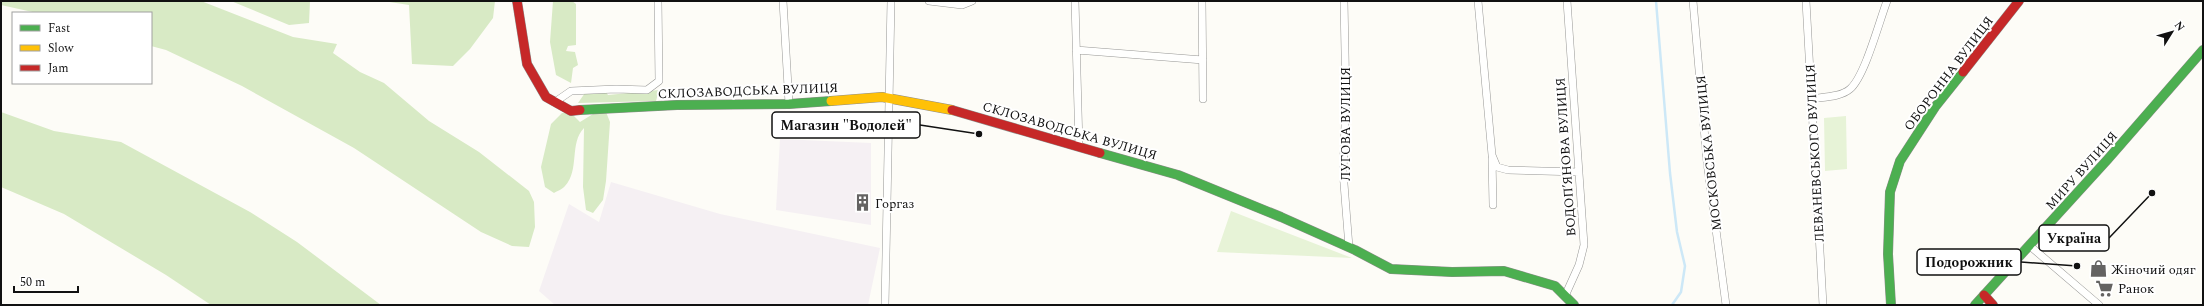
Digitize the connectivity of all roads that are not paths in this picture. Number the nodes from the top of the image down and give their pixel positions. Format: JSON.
{"nodes":[{"id":1,"x":517,"y":1,"type":"edge"},
{"id":2,"x":658,"y":1,"type":"edge"},
{"id":3,"x":783,"y":1,"type":"edge"},
{"id":4,"x":891,"y":1,"type":"edge"},
{"id":5,"x":929,"y":1,"type":"edge"},
{"id":6,"x":972,"y":1,"type":"edge"},
{"id":7,"x":1075,"y":1,"type":"edge"},
{"id":8,"x":1202,"y":1,"type":"edge"},
{"id":9,"x":1344,"y":1,"type":"edge"},
{"id":10,"x":1478,"y":1,"type":"edge"},
{"id":11,"x":1567,"y":1,"type":"edge"},
{"id":12,"x":1693,"y":1,"type":"edge"},
{"id":13,"x":1806,"y":1,"type":"edge"},
{"id":14,"x":1887,"y":1,"type":"edge"},
{"id":15,"x":2019,"y":1,"type":"edge"},
{"id":16,"x":1076,"y":50,"type":"junction"},
{"id":17,"x":2203,"y":50,"type":"edge"},
{"id":18,"x":1203,"y":60,"type":"junction"},
{"id":19,"x":890,"y":98,"type":"junction"},
{"id":20,"x":1203,"y":99,"type":"dead end"},
{"id":21,"x":1811,"y":99,"type":"junction"},
{"id":22,"x":555,"y":102,"type":"junction"},
{"id":23,"x":789,"y":104,"type":"junction"},
{"id":24,"x":1079,"y":146,"type":"junction"},
{"id":25,"x":1492,"y":155,"type":"junction"},
{"id":26,"x":1579,"y":172,"type":"junction"},
{"id":27,"x":1493,"y":205,"type":"dead end"},
{"id":28,"x":2030,"y":246,"type":"junction"},
{"id":29,"x":1349,"y":247,"type":"junction"},
{"id":30,"x":1984,"y":295,"type":"junction"},
{"id":31,"x":1565,"y":296,"type":"junction"},
{"id":32,"x":885,"y":305,"type":"edge"},
{"id":33,"x":1574,"y":305,"type":"edge"},
{"id":34,"x":1726,"y":305,"type":"edge"},
{"id":35,"x":1823,"y":305,"type":"edge"},
{"id":36,"x":1891,"y":305,"type":"edge"},
{"id":37,"x":1975,"y":305,"type":"edge"},
{"id":38,"x":1993,"y":305,"type":"edge"},
{"id":39,"x":2099,"y":305,"type":"edge"}],
"edges":[{"from":1,"to":22,"type":"street","name":"СКЛОЗАВОДСЬКА ВУЛИЦЯ"},
{"from":2,"to":22,"type":"street"},
{"from":3,"to":23,"type":"street"},
{"from":4,"to":19,"type":"street"},
{"from":5,"to":6,"type":"street"},
{"from":7,"to":16,"type":"street"},
{"from":8,"to":18,"type":"street"},
{"from":9,"to":29,"type":"street","name":"ЛУГОВА ВУЛИЦЯ"},
{"from":10,"to":25,"type":"street"},
{"from":11,"to":26,"type":"street","name":"ВОДОП’ЯНОВА ВУЛИЦЯ"},
{"from":12,"to":34,"type":"street","name":"МОСКОВСЬКА ВУЛИЦЯ"},
{"from":13,"to":21,"type":"street","name":"ЛЕВАНЕВСЬКОГО ВУЛИЦЯ"},
{"from":14,"to":21,"type":"street"},
{"from":15,"to":36,"type":"street","name":"ОБОРОННА ВУЛИЦЯ"},
{"from":16,"to":18,"type":"street"},
{"from":16,"to":24,"type":"street"},
{"from":17,"to":28,"type":"street","name":"МИРУ ВУЛИЦЯ"},
{"from":18,"to":20,"type":"street"},
{"from":19,"to":23,"type":"street","name":"СКЛОЗАВОДСЬКА ВУЛИЦЯ"},
{"from":19,"to":24,"type":"street","name":"СКЛОЗАВОДСЬКА ВУЛИЦЯ"},
{"from":19,"to":32,"type":"street"},
{"from":21,"to":35,"type":"street","name":"ЛЕВАНЕВСЬКОГО ВУЛИЦЯ"},
{"from":22,"to":23,"type":"street","name":"СКЛОЗАВОДСЬКА ВУЛИЦЯ"},
{"from":24,"to":29,"type":"street","name":"СКЛОЗАВОДСЬКА ВУЛИЦЯ"},
{"from":25,"to":26,"type":"street"},
{"from":25,"to":27,"type":"street"},
{"from":26,"to":31,"type":"street","name":"ВОДОП’ЯНОВА ВУЛИЦЯ"},
{"from":28,"to":30,"type":"street","name":"МИРУ ВУЛИЦЯ"},
{"from":28,"to":39,"type":"street"},
{"from":29,"to":31,"type":"street","name":"СКЛОЗАВОДСЬКА ВУЛИЦЯ"},
{"from":30,"to":37,"type":"street","name":"МИРУ ВУЛИЦЯ"},
{"from":30,"to":38,"type":"street"},
{"from":31,"to":33,"type":"street"}]}
